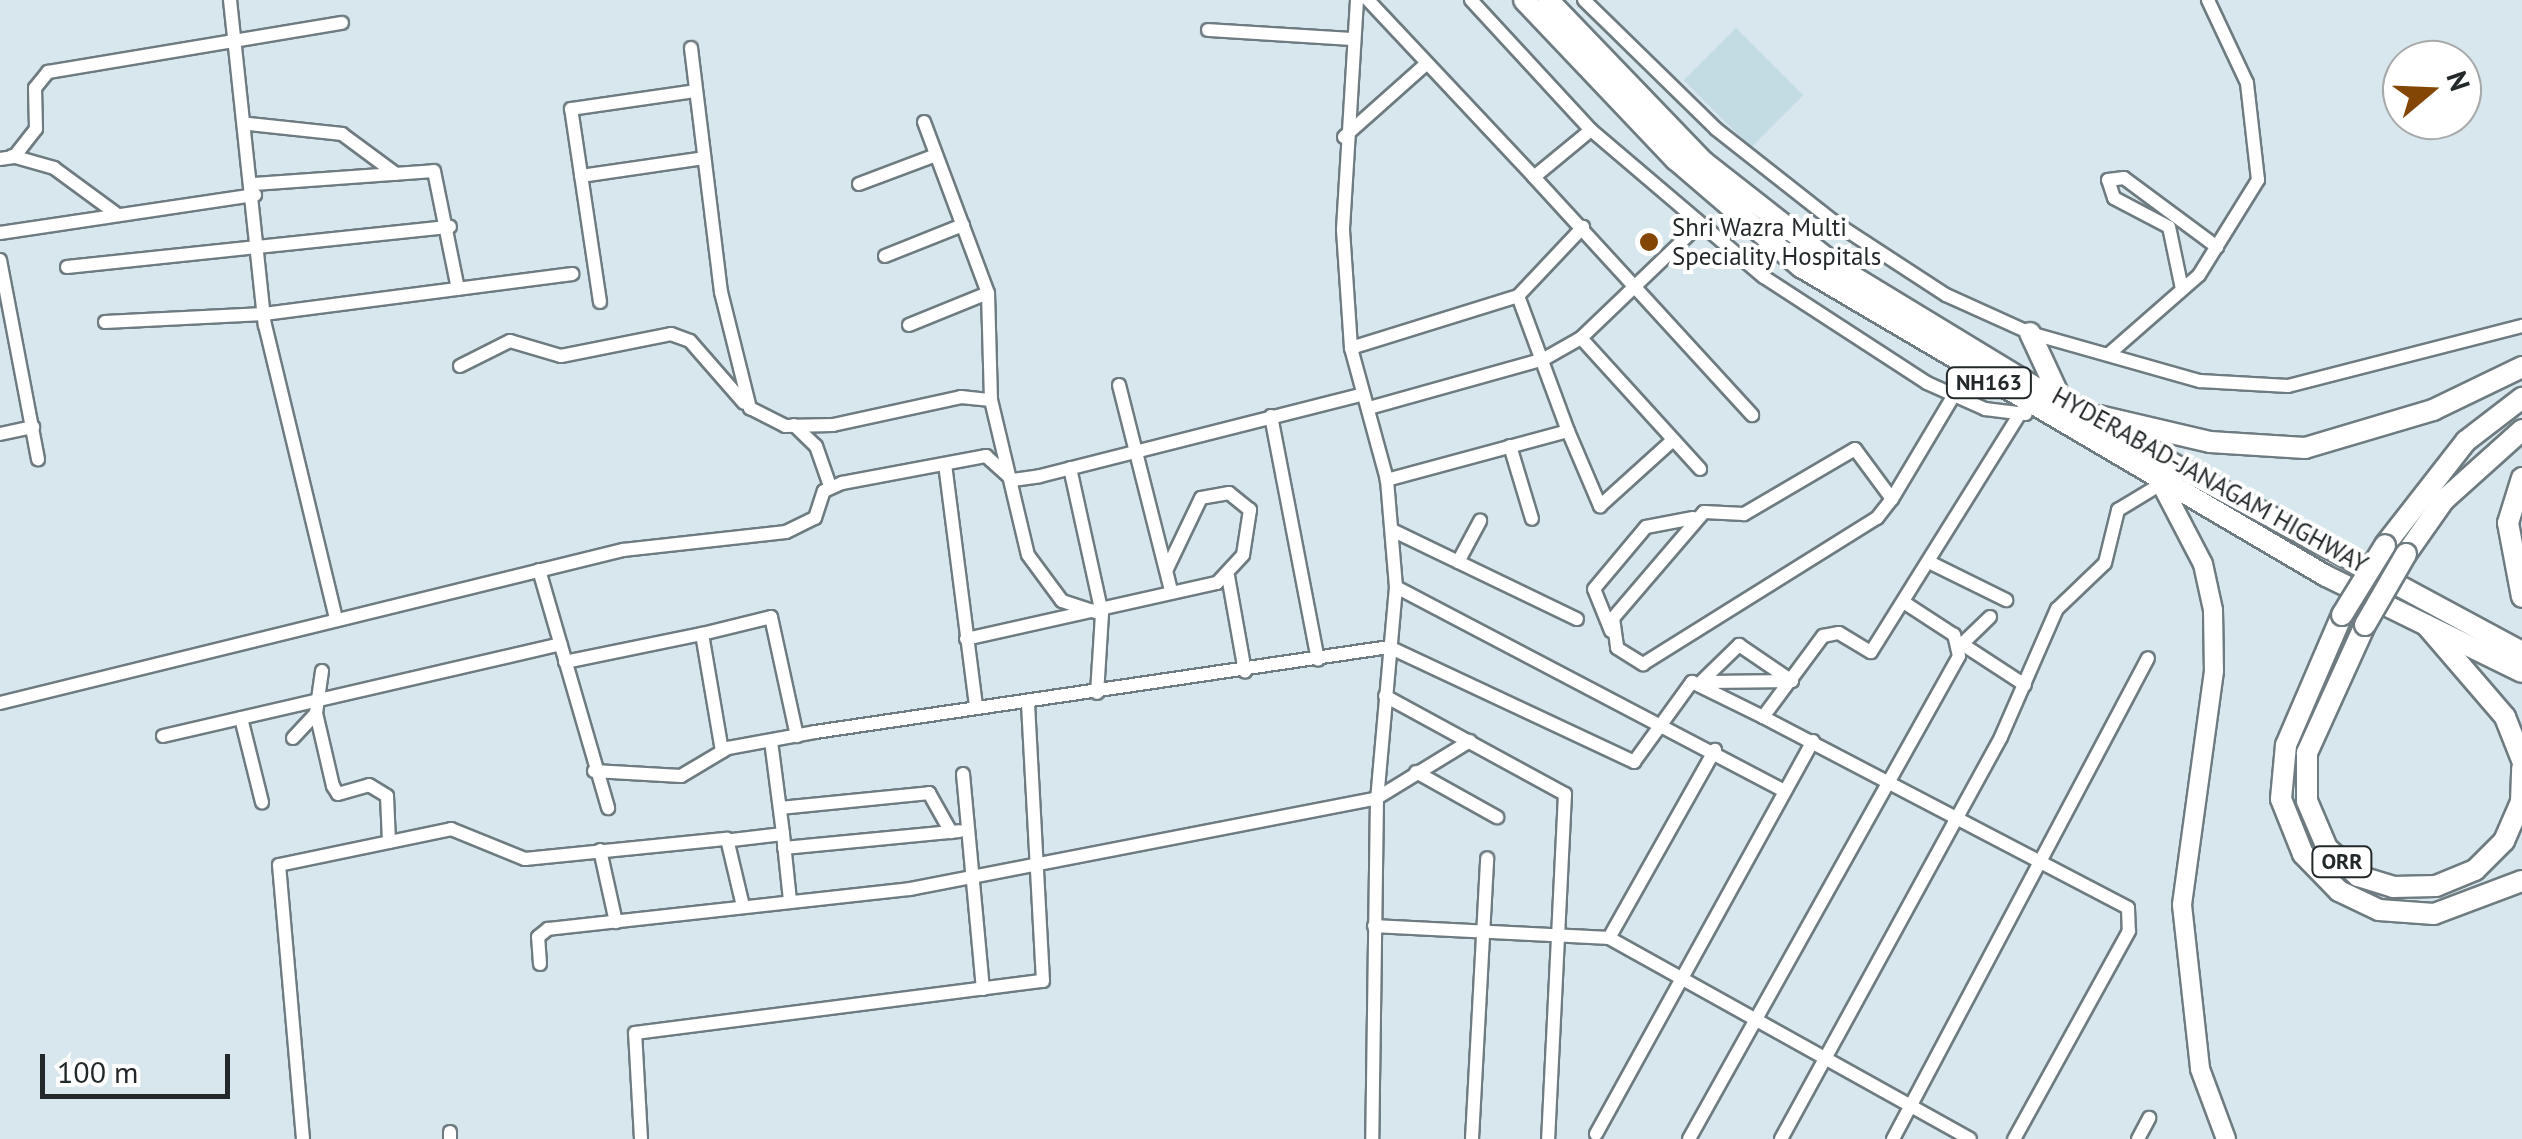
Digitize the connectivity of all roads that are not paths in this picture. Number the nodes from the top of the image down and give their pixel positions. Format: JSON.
{"nodes":[{"id":1,"x":230,"y":0,"type":"edge"},
{"id":2,"x":1356,"y":0,"type":"edge"},
{"id":3,"x":1368,"y":0,"type":"edge"},
{"id":4,"x":1471,"y":0,"type":"edge"},
{"id":5,"x":1524,"y":0,"type":"edge"},
{"id":6,"x":1548,"y":0,"type":"edge"},
{"id":7,"x":1584,"y":0,"type":"edge"},
{"id":8,"x":2208,"y":0,"type":"edge"},
{"id":9,"x":342,"y":23,"type":"dead end"},
{"id":10,"x":1208,"y":30,"type":"dead end"},
{"id":11,"x":236,"y":36,"type":"junction"},
{"id":12,"x":1350,"y":39,"type":"junction"},
{"id":13,"x":691,"y":48,"type":"dead end"},
{"id":14,"x":1427,"y":63,"type":"junction"},
{"id":15,"x":696,"y":91,"type":"junction"},
{"id":16,"x":924,"y":122,"type":"dead end"},
{"id":17,"x":249,"y":124,"type":"junction"},
{"id":18,"x":1591,"y":130,"type":"junction"},
{"id":19,"x":1344,"y":137,"type":"junction"},
{"id":20,"x":0,"y":151,"type":"edge"},
{"id":21,"x":936,"y":154,"type":"junction"},
{"id":22,"x":7,"y":158,"type":"edge"},
{"id":23,"x":704,"y":158,"type":"junction"},
{"id":24,"x":396,"y":174,"type":"junction"},
{"id":25,"x":581,"y":176,"type":"junction"},
{"id":26,"x":1534,"y":178,"type":"junction"},
{"id":27,"x":859,"y":184,"type":"dead end"},
{"id":28,"x":254,"y":190,"type":"junction"},
{"id":29,"x":118,"y":215,"type":"junction"},
{"id":30,"x":963,"y":225,"type":"junction"},
{"id":31,"x":1698,"y":225,"type":"junction"},
{"id":32,"x":450,"y":227,"type":"junction"},
{"id":33,"x":1582,"y":227,"type":"junction"},
{"id":34,"x":0,"y":233,"type":"edge"},
{"id":35,"x":2217,"y":247,"type":"junction"},
{"id":36,"x":261,"y":249,"type":"junction"},
{"id":37,"x":885,"y":256,"type":"dead end"},
{"id":38,"x":0,"y":260,"type":"edge"},
{"id":39,"x":67,"y":267,"type":"dead end"},
{"id":40,"x":572,"y":274,"type":"dead end"},
{"id":41,"x":458,"y":288,"type":"junction"},
{"id":42,"x":1634,"y":288,"type":"junction"},
{"id":43,"x":2182,"y":289,"type":"junction"},
{"id":44,"x":988,"y":293,"type":"junction"},
{"id":45,"x":1518,"y":296,"type":"junction"},
{"id":46,"x":600,"y":302,"type":"dead end"},
{"id":47,"x":264,"y":314,"type":"junction"},
{"id":48,"x":105,"y":322,"type":"dead end"},
{"id":49,"x":909,"y":325,"type":"dead end"},
{"id":50,"x":2522,"y":326,"type":"edge"},
{"id":51,"x":2030,"y":333,"type":"junction"},
{"id":52,"x":1582,"y":338,"type":"junction"},
{"id":53,"x":1351,"y":348,"type":"junction"},
{"id":54,"x":2110,"y":354,"type":"junction"},
{"id":55,"x":1544,"y":359,"type":"junction"},
{"id":56,"x":460,"y":366,"type":"dead end"},
{"id":57,"x":2522,"y":367,"type":"edge"},
{"id":58,"x":1119,"y":385,"type":"dead end"},
{"id":59,"x":1363,"y":394,"type":"junction"},
{"id":60,"x":1954,"y":395,"type":"junction"},
{"id":61,"x":2522,"y":398,"type":"edge"},
{"id":62,"x":991,"y":400,"type":"junction"},
{"id":63,"x":750,"y":408,"type":"junction"},
{"id":64,"x":1369,"y":408,"type":"junction"},
{"id":65,"x":2061,"y":410,"type":"junction"},
{"id":66,"x":2020,"y":414,"type":"junction"},
{"id":67,"x":1752,"y":415,"type":"dead end"},
{"id":68,"x":1272,"y":416,"type":"junction"},
{"id":69,"x":794,"y":426,"type":"junction"},
{"id":70,"x":33,"y":428,"type":"junction"},
{"id":71,"x":1568,"y":430,"type":"junction"},
{"id":72,"x":2522,"y":430,"type":"edge"},
{"id":73,"x":0,"y":434,"type":"edge"},
{"id":74,"x":1674,"y":440,"type":"junction"},
{"id":75,"x":1510,"y":446,"type":"junction"},
{"id":76,"x":1134,"y":451,"type":"junction"},
{"id":77,"x":38,"y":458,"type":"dead end"},
{"id":78,"x":944,"y":464,"type":"junction"},
{"id":79,"x":1070,"y":468,"type":"junction"},
{"id":80,"x":1700,"y":469,"type":"dead end"},
{"id":81,"x":1005,"y":474,"type":"junction"},
{"id":82,"x":2522,"y":478,"type":"edge"},
{"id":83,"x":2159,"y":479,"type":"junction"},
{"id":84,"x":1387,"y":480,"type":"junction"},
{"id":85,"x":830,"y":486,"type":"junction"},
{"id":86,"x":1892,"y":498,"type":"junction"},
{"id":87,"x":1693,"y":518,"type":"junction"},
{"id":88,"x":1532,"y":519,"type":"dead end"},
{"id":89,"x":1480,"y":521,"type":"dead end"},
{"id":90,"x":1394,"y":531,"type":"junction"},
{"id":91,"x":1458,"y":562,"type":"junction"},
{"id":92,"x":1931,"y":563,"type":"junction"},
{"id":93,"x":1167,"y":568,"type":"junction"},
{"id":94,"x":539,"y":570,"type":"junction"},
{"id":95,"x":1228,"y":576,"type":"junction"},
{"id":96,"x":1396,"y":587,"type":"junction"},
{"id":97,"x":1171,"y":590,"type":"junction"},
{"id":98,"x":2522,"y":596,"type":"edge"},
{"id":99,"x":2006,"y":600,"type":"dead end"},
{"id":100,"x":1905,"y":603,"type":"junction"},
{"id":101,"x":1102,"y":614,"type":"junction"},
{"id":102,"x":1990,"y":616,"type":"dead end"},
{"id":103,"x":336,"y":618,"type":"junction"},
{"id":104,"x":1577,"y":620,"type":"dead end"},
{"id":105,"x":2425,"y":625,"type":"junction"},
{"id":106,"x":1612,"y":631,"type":"junction"},
{"id":107,"x":702,"y":634,"type":"junction"},
{"id":108,"x":966,"y":639,"type":"junction"},
{"id":109,"x":560,"y":644,"type":"junction"},
{"id":110,"x":1962,"y":644,"type":"junction"},
{"id":111,"x":1389,"y":647,"type":"junction"},
{"id":112,"x":2522,"y":652,"type":"edge"},
{"id":113,"x":2148,"y":658,"type":"dead end"},
{"id":114,"x":1318,"y":659,"type":"junction"},
{"id":115,"x":565,"y":662,"type":"junction"},
{"id":116,"x":322,"y":671,"type":"dead end"},
{"id":117,"x":1245,"y":672,"type":"junction"},
{"id":118,"x":2522,"y":672,"type":"edge"},
{"id":119,"x":1702,"y":680,"type":"junction"},
{"id":120,"x":1792,"y":681,"type":"junction"},
{"id":121,"x":2025,"y":685,"type":"junction"},
{"id":122,"x":1097,"y":693,"type":"junction"},
{"id":123,"x":1386,"y":696,"type":"junction"},
{"id":124,"x":1028,"y":701,"type":"junction"},
{"id":125,"x":0,"y":703,"type":"edge"},
{"id":126,"x":316,"y":706,"type":"junction"},
{"id":127,"x":976,"y":707,"type":"junction"},
{"id":128,"x":1764,"y":717,"type":"junction"},
{"id":129,"x":241,"y":718,"type":"junction"},
{"id":130,"x":1663,"y":720,"type":"junction"},
{"id":131,"x":164,"y":736,"type":"dead end"},
{"id":132,"x":797,"y":736,"type":"junction"},
{"id":133,"x":293,"y":738,"type":"dead end"},
{"id":134,"x":1470,"y":741,"type":"junction"},
{"id":135,"x":1813,"y":741,"type":"junction"},
{"id":136,"x":771,"y":742,"type":"junction"},
{"id":137,"x":1714,"y":750,"type":"junction"},
{"id":138,"x":722,"y":751,"type":"junction"},
{"id":139,"x":2522,"y":760,"type":"edge"},
{"id":140,"x":2522,"y":768,"type":"edge"},
{"id":141,"x":594,"y":770,"type":"junction"},
{"id":142,"x":1416,"y":772,"type":"junction"},
{"id":143,"x":962,"y":774,"type":"dead end"},
{"id":144,"x":1887,"y":782,"type":"junction"},
{"id":145,"x":1785,"y":791,"type":"junction"},
{"id":146,"x":1377,"y":798,"type":"junction"},
{"id":147,"x":262,"y":802,"type":"dead end"},
{"id":148,"x":608,"y":808,"type":"dead end"},
{"id":149,"x":780,"y":808,"type":"junction"},
{"id":150,"x":1497,"y":817,"type":"dead end"},
{"id":151,"x":1952,"y":818,"type":"junction"},
{"id":152,"x":966,"y":830,"type":"junction"},
{"id":153,"x":952,"y":832,"type":"junction"},
{"id":154,"x":732,"y":840,"type":"junction"},
{"id":155,"x":783,"y":841,"type":"junction"},
{"id":156,"x":389,"y":842,"type":"junction"},
{"id":157,"x":600,"y":850,"type":"junction"},
{"id":158,"x":1487,"y":858,"type":"dead end"},
{"id":159,"x":2041,"y":862,"type":"junction"},
{"id":160,"x":1041,"y":866,"type":"junction"},
{"id":161,"x":970,"y":878,"type":"junction"},
{"id":162,"x":2522,"y":881,"type":"edge"},
{"id":163,"x":790,"y":902,"type":"junction"},
{"id":164,"x":743,"y":906,"type":"junction"},
{"id":165,"x":616,"y":922,"type":"junction"},
{"id":166,"x":1374,"y":926,"type":"junction"},
{"id":167,"x":1479,"y":931,"type":"junction"},
{"id":168,"x":1559,"y":932,"type":"junction"},
{"id":169,"x":1608,"y":938,"type":"junction"},
{"id":170,"x":540,"y":964,"type":"dead end"},
{"id":171,"x":1678,"y":979,"type":"junction"},
{"id":172,"x":984,"y":989,"type":"junction"},
{"id":173,"x":1749,"y":1024,"type":"junction"},
{"id":174,"x":1825,"y":1060,"type":"junction"},
{"id":175,"x":1912,"y":1106,"type":"junction"},
{"id":176,"x":2149,"y":1118,"type":"dead end"},
{"id":177,"x":1596,"y":1134,"type":"dead end"},
{"id":178,"x":304,"y":1139,"type":"edge"},
{"id":179,"x":641,"y":1139,"type":"edge"},
{"id":180,"x":1372,"y":1139,"type":"edge"},
{"id":181,"x":1472,"y":1139,"type":"edge"},
{"id":182,"x":1548,"y":1139,"type":"edge"},
{"id":183,"x":1689,"y":1139,"type":"edge"},
{"id":184,"x":1781,"y":1139,"type":"edge"},
{"id":185,"x":1893,"y":1139,"type":"edge"},
{"id":186,"x":1970,"y":1139,"type":"edge"},
{"id":187,"x":2014,"y":1139,"type":"edge"},
{"id":188,"x":2138,"y":1139,"type":"edge"},
{"id":189,"x":2226,"y":1139,"type":"edge"}],
"edges":[{"from":1,"to":11,"type":"street"},
{"from":2,"to":12,"type":"street"},
{"from":3,"to":14,"type":"street"},
{"from":4,"to":18,"type":"street"},
{"from":5,"to":65,"type":"highway","name":"HYDERABAD-JANAGAM HIGHWAY","number":"NH163"},
{"from":6,"to":65,"type":"highway","name":"HYDERABAD-JANAGAM HIGHWAY","number":"NH163"},
{"from":7,"to":51,"type":"street"},
{"from":8,"to":35,"type":"street"},
{"from":9,"to":11,"type":"street"},
{"from":10,"to":12,"type":"street"},
{"from":11,"to":17,"type":"street"},
{"from":11,"to":22,"type":"street"},
{"from":12,"to":19,"type":"street"},
{"from":13,"to":15,"type":"street"},
{"from":14,"to":19,"type":"street"},
{"from":14,"to":26,"type":"street"},
{"from":15,"to":23,"type":"street"},
{"from":15,"to":25,"type":"street"},
{"from":16,"to":21,"type":"street"},
{"from":17,"to":24,"type":"street"},
{"from":17,"to":28,"type":"street"},
{"from":18,"to":26,"type":"street"},
{"from":18,"to":31,"type":"street"},
{"from":19,"to":53,"type":"street"},
{"from":20,"to":22,"type":"street"},
{"from":21,"to":27,"type":"street"},
{"from":21,"to":30,"type":"street"},
{"from":22,"to":29,"type":"street"},
{"from":23,"to":25,"type":"street"},
{"from":23,"to":63,"type":"street"},
{"from":24,"to":28,"type":"street"},
{"from":24,"to":32,"type":"street"},
{"from":25,"to":46,"type":"street"},
{"from":26,"to":33,"type":"street"},
{"from":28,"to":29,"type":"street"},
{"from":28,"to":36,"type":"street"},
{"from":29,"to":34,"type":"street"},
{"from":30,"to":37,"type":"street"},
{"from":30,"to":44,"type":"street"},
{"from":31,"to":42,"type":"street"},
{"from":31,"to":60,"type":"street"},
{"from":32,"to":36,"type":"street"},
{"from":32,"to":41,"type":"street"},
{"from":33,"to":42,"type":"street"},
{"from":33,"to":45,"type":"street"},
{"from":35,"to":43,"type":"street"},
{"from":35,"to":43,"type":"street"},
{"from":36,"to":39,"type":"street"},
{"from":36,"to":47,"type":"street"},
{"from":38,"to":70,"type":"street"},
{"from":40,"to":41,"type":"street"},
{"from":41,"to":47,"type":"street"},
{"from":42,"to":52,"type":"street"},
{"from":42,"to":67,"type":"street"},
{"from":43,"to":54,"type":"street"},
{"from":44,"to":49,"type":"street"},
{"from":44,"to":62,"type":"street"},
{"from":45,"to":53,"type":"street"},
{"from":45,"to":55,"type":"street"},
{"from":47,"to":48,"type":"street"},
{"from":47,"to":103,"type":"street"},
{"from":50,"to":54,"type":"street"},
{"from":51,"to":54,"type":"street"},
{"from":51,"to":65,"type":"highway"},
{"from":52,"to":55,"type":"street"},
{"from":52,"to":74,"type":"street"},
{"from":53,"to":59,"type":"street"},
{"from":55,"to":64,"type":"street"},
{"from":55,"to":71,"type":"street"},
{"from":56,"to":63,"type":"street"},
{"from":57,"to":65,"type":"highway"},
{"from":58,"to":76,"type":"street"},
{"from":59,"to":64,"type":"street"},
{"from":59,"to":68,"type":"street"},
{"from":60,"to":66,"type":"street"},
{"from":60,"to":86,"type":"street"},
{"from":61,"to":162,"type":"highway","number":"ORR","bridge":true},
{"from":62,"to":69,"type":"street"},
{"from":62,"to":81,"type":"street"},
{"from":63,"to":69,"type":"street"},
{"from":64,"to":84,"type":"street"},
{"from":65,"to":66,"type":"street"},
{"from":65,"to":83,"type":"highway","name":"HYDERABAD-JANAGAM HIGHWAY","number":"NH163"},
{"from":65,"to":112,"type":"highway","name":"HYDERABAD-JANAGAM HIGHWAY","number":"NH163"},
{"from":66,"to":92,"type":"street"},
{"from":68,"to":76,"type":"street"},
{"from":68,"to":114,"type":"street"},
{"from":69,"to":85,"type":"street"},
{"from":70,"to":73,"type":"street"},
{"from":70,"to":77,"type":"street"},
{"from":71,"to":74,"type":"street"},
{"from":71,"to":75,"type":"street"},
{"from":72,"to":140,"type":"highway","number":"ORR","bridge":true},
{"from":74,"to":80,"type":"street"},
{"from":75,"to":84,"type":"street"},
{"from":75,"to":88,"type":"street"},
{"from":76,"to":79,"type":"street"},
{"from":76,"to":93,"type":"street"},
{"from":78,"to":81,"type":"street"},
{"from":78,"to":85,"type":"street"},
{"from":78,"to":108,"type":"street"},
{"from":79,"to":81,"type":"street"},
{"from":79,"to":101,"type":"street"},
{"from":81,"to":101,"type":"street"},
{"from":82,"to":98,"type":"highway"},
{"from":83,"to":105,"type":"highway","name":"HYDERABAD-JANAGAM HIGHWAY","number":"NH163"},
{"from":83,"to":121,"type":"street"},
{"from":83,"to":189,"type":"main road"},
{"from":84,"to":90,"type":"street"},
{"from":85,"to":94,"type":"street"},
{"from":86,"to":87,"type":"street"},
{"from":86,"to":106,"type":"street"},
{"from":87,"to":106,"type":"street"},
{"from":87,"to":106,"type":"street"},
{"from":89,"to":91,"type":"street"},
{"from":90,"to":91,"type":"street"},
{"from":90,"to":96,"type":"street"},
{"from":91,"to":104,"type":"street"},
{"from":92,"to":99,"type":"street"},
{"from":92,"to":100,"type":"street"},
{"from":93,"to":95,"type":"street"},
{"from":93,"to":97,"type":"street"},
{"from":94,"to":103,"type":"street"},
{"from":94,"to":109,"type":"street"},
{"from":95,"to":97,"type":"street"},
{"from":95,"to":117,"type":"street"},
{"from":96,"to":111,"type":"street"},
{"from":96,"to":130,"type":"street"},
{"from":97,"to":101,"type":"street"},
{"from":100,"to":110,"type":"street"},
{"from":100,"to":120,"type":"street"},
{"from":101,"to":108,"type":"street"},
{"from":101,"to":122,"type":"street"},
{"from":102,"to":110,"type":"street"},
{"from":103,"to":125,"type":"street"},
{"from":105,"to":118,"type":"highway","name":"HYDERABAD-JANAGAM HIGHWAY","number":"NH163"},
{"from":105,"to":139,"type":"highway"},
{"from":107,"to":115,"type":"street"},
{"from":107,"to":132,"type":"street"},
{"from":107,"to":138,"type":"street"},
{"from":108,"to":127,"type":"street"},
{"from":109,"to":115,"type":"street"},
{"from":109,"to":126,"type":"street"},
{"from":110,"to":121,"type":"street"},
{"from":110,"to":144,"type":"street"},
{"from":111,"to":114,"type":"street"},
{"from":111,"to":123,"type":"street"},
{"from":111,"to":130,"type":"street"},
{"from":113,"to":159,"type":"street"},
{"from":114,"to":117,"type":"street"},
{"from":115,"to":141,"type":"street"},
{"from":116,"to":126,"type":"street"},
{"from":117,"to":122,"type":"street"},
{"from":119,"to":120,"type":"street"},
{"from":119,"to":120,"type":"street"},
{"from":119,"to":128,"type":"street"},
{"from":119,"to":130,"type":"street"},
{"from":120,"to":128,"type":"street"},
{"from":121,"to":151,"type":"street"},
{"from":122,"to":124,"type":"street"},
{"from":123,"to":134,"type":"street"},
{"from":123,"to":146,"type":"street"},
{"from":124,"to":127,"type":"street"},
{"from":124,"to":160,"type":"street"},
{"from":126,"to":129,"type":"street"},
{"from":126,"to":133,"type":"street"},
{"from":126,"to":156,"type":"street"},
{"from":127,"to":132,"type":"street"},
{"from":128,"to":135,"type":"street"},
{"from":129,"to":131,"type":"street"},
{"from":129,"to":147,"type":"street"},
{"from":130,"to":137,"type":"street"},
{"from":132,"to":136,"type":"street"},
{"from":134,"to":142,"type":"street"},
{"from":134,"to":168,"type":"street"},
{"from":135,"to":144,"type":"street"},
{"from":135,"to":145,"type":"street"},
{"from":136,"to":138,"type":"street"},
{"from":136,"to":149,"type":"street"},
{"from":137,"to":145,"type":"street"},
{"from":137,"to":169,"type":"street"},
{"from":138,"to":141,"type":"street"},
{"from":141,"to":148,"type":"street"},
{"from":142,"to":146,"type":"street"},
{"from":142,"to":150,"type":"street"},
{"from":143,"to":152,"type":"street"},
{"from":144,"to":151,"type":"street"},
{"from":144,"to":173,"type":"street"},
{"from":145,"to":171,"type":"street"},
{"from":146,"to":160,"type":"street"},
{"from":146,"to":166,"type":"street"},
{"from":149,"to":153,"type":"street"},
{"from":149,"to":155,"type":"street"},
{"from":151,"to":159,"type":"street"},
{"from":151,"to":174,"type":"street"},
{"from":152,"to":153,"type":"street"},
{"from":152,"to":161,"type":"street"},
{"from":153,"to":155,"type":"street"},
{"from":154,"to":155,"type":"street"},
{"from":154,"to":157,"type":"street"},
{"from":154,"to":164,"type":"street"},
{"from":155,"to":163,"type":"street"},
{"from":156,"to":157,"type":"street"},
{"from":156,"to":178,"type":"street"},
{"from":157,"to":165,"type":"street"},
{"from":158,"to":167,"type":"street"},
{"from":159,"to":175,"type":"street"},
{"from":159,"to":187,"type":"street"},
{"from":160,"to":161,"type":"street"},
{"from":160,"to":172,"type":"street"},
{"from":161,"to":163,"type":"street"},
{"from":161,"to":172,"type":"street"},
{"from":163,"to":164,"type":"street"},
{"from":164,"to":165,"type":"street"},
{"from":165,"to":170,"type":"street"},
{"from":166,"to":167,"type":"street"},
{"from":166,"to":180,"type":"street"},
{"from":167,"to":168,"type":"street"},
{"from":167,"to":181,"type":"street"},
{"from":168,"to":169,"type":"street"},
{"from":168,"to":182,"type":"street"},
{"from":169,"to":171,"type":"street"},
{"from":171,"to":173,"type":"street"},
{"from":171,"to":177,"type":"street"},
{"from":172,"to":179,"type":"street"},
{"from":173,"to":174,"type":"street"},
{"from":173,"to":183,"type":"street"},
{"from":174,"to":175,"type":"street"},
{"from":174,"to":184,"type":"street"},
{"from":175,"to":185,"type":"street"},
{"from":175,"to":186,"type":"street"},
{"from":176,"to":188,"type":"street"}]}
